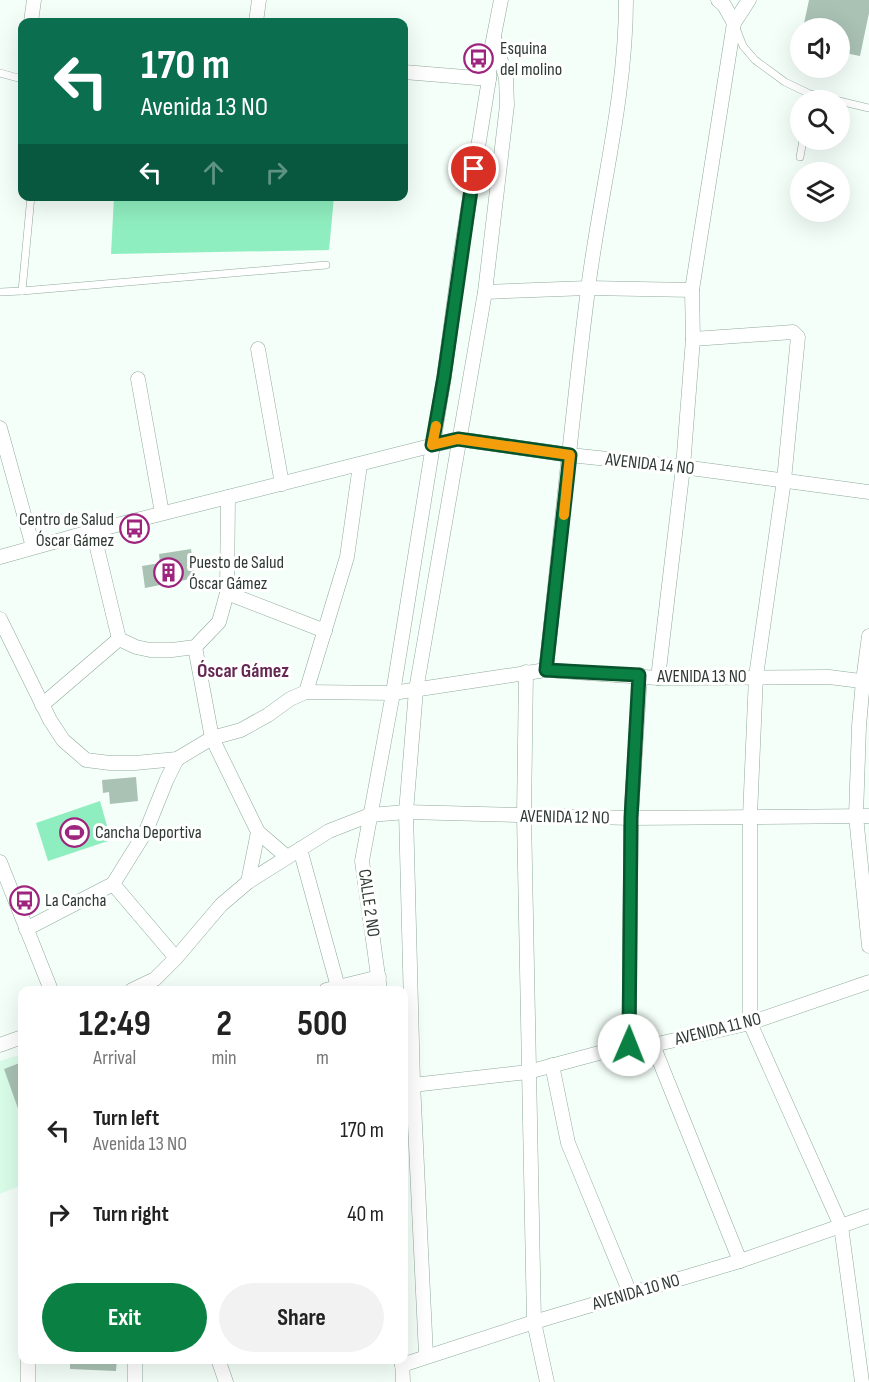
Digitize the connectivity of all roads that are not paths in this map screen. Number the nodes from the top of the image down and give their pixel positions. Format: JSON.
{"nodes":[{"id":1,"x":34,"y":0,"type":"edge"},
{"id":2,"x":259,"y":0,"type":"edge"},
{"id":3,"x":501,"y":0,"type":"edge"},
{"id":4,"x":626,"y":0,"type":"edge"},
{"id":5,"x":718,"y":0,"type":"edge"},
{"id":6,"x":749,"y":0,"type":"edge"},
{"id":7,"x":32,"y":18,"type":"edge"},
{"id":8,"x":257,"y":18,"type":"edge"},
{"id":9,"x":734,"y":23,"type":"junction"},
{"id":10,"x":494,"y":38,"type":"junction"},
{"id":11,"x":408,"y":72,"type":"edge"},
{"id":12,"x":0,"y":73,"type":"edge"},
{"id":13,"x":18,"y":79,"type":"edge"},
{"id":14,"x":489,"y":79,"type":"junction"},
{"id":15,"x":798,"y":90,"type":"edge"},
{"id":16,"x":850,"y":104,"type":"edge"},
{"id":17,"x":869,"y":108,"type":"edge"},
{"id":18,"x":801,"y":150,"type":"edge"},
{"id":19,"x":800,"y":157,"type":"dead end"},
{"id":20,"x":31,"y":201,"type":"edge"},
{"id":21,"x":326,"y":265,"type":"dead end"},
{"id":22,"x":588,"y":288,"type":"junction"},
{"id":23,"x":692,"y":290,"type":"junction"},
{"id":24,"x":22,"y":291,"type":"junction"},
{"id":25,"x":0,"y":292,"type":"edge"},
{"id":26,"x":485,"y":292,"type":"junction"},
{"id":27,"x":693,"y":339,"type":"junction"},
{"id":28,"x":258,"y":349,"type":"dead end"},
{"id":29,"x":138,"y":379,"type":"dead end"},
{"id":30,"x":0,"y":428,"type":"edge"},
{"id":31,"x":458,"y":439,"type":"junction"},
{"id":32,"x":432,"y":445,"type":"junction"},
{"id":33,"x":570,"y":455,"type":"junction"},
{"id":34,"x":360,"y":465,"type":"junction"},
{"id":35,"x":683,"y":467,"type":"junction"},
{"id":36,"x":784,"y":480,"type":"junction"},
{"id":37,"x":282,"y":484,"type":"junction"},
{"id":38,"x":869,"y":492,"type":"edge"},
{"id":39,"x":228,"y":497,"type":"junction"},
{"id":40,"x":162,"y":513,"type":"junction"},
{"id":41,"x":93,"y":531,"type":"junction"},
{"id":42,"x":33,"y":547,"type":"junction"},
{"id":43,"x":0,"y":557,"type":"edge"},
{"id":44,"x":227,"y":593,"type":"junction"},
{"id":45,"x":0,"y":619,"type":"edge"},
{"id":46,"x":325,"y":632,"type":"junction"},
{"id":47,"x":869,"y":636,"type":"edge"},
{"id":48,"x":119,"y":639,"type":"junction"},
{"id":49,"x":195,"y":647,"type":"junction"},
{"id":50,"x":546,"y":670,"type":"junction"},
{"id":51,"x":526,"y":672,"type":"junction"},
{"id":52,"x":639,"y":675,"type":"junction"},
{"id":53,"x":756,"y":676,"type":"junction"},
{"id":54,"x":658,"y":678,"type":"junction"},
{"id":55,"x":866,"y":682,"type":"edge"},
{"id":56,"x":416,"y":690,"type":"junction"},
{"id":57,"x":306,"y":692,"type":"junction"},
{"id":58,"x":393,"y":693,"type":"junction"},
{"id":59,"x":42,"y":705,"type":"junction"},
{"id":60,"x":212,"y":738,"type":"junction"},
{"id":61,"x":177,"y":759,"type":"junction"},
{"id":62,"x":406,"y":812,"type":"junction"},
{"id":63,"x":370,"y":815,"type":"junction"},
{"id":64,"x":524,"y":816,"type":"junction"},
{"id":65,"x":750,"y":816,"type":"junction"},
{"id":66,"x":863,"y":816,"type":"edge"},
{"id":67,"x":631,"y":818,"type":"junction"},
{"id":68,"x":258,"y":832,"type":"junction"},
{"id":69,"x":300,"y":849,"type":"junction"},
{"id":70,"x":287,"y":857,"type":"junction"},
{"id":71,"x":0,"y":862,"type":"edge"},
{"id":72,"x":248,"y":882,"type":"junction"},
{"id":73,"x":113,"y":884,"type":"junction"},
{"id":74,"x":26,"y":928,"type":"junction"},
{"id":75,"x":869,"y":946,"type":"edge"},
{"id":76,"x":176,"y":958,"type":"junction"},
{"id":77,"x":869,"y":982,"type":"edge"},
{"id":78,"x":380,"y":983,"type":"edge"},
{"id":79,"x":49,"y":986,"type":"edge"},
{"id":80,"x":140,"y":986,"type":"edge"},
{"id":81,"x":331,"y":986,"type":"edge"},
{"id":82,"x":356,"y":986,"type":"edge"},
{"id":83,"x":407,"y":986,"type":"edge"},
{"id":84,"x":750,"y":1023,"type":"junction"},
{"id":85,"x":18,"y":1038,"type":"edge"},
{"id":86,"x":0,"y":1045,"type":"edge"},
{"id":87,"x":629,"y":1045,"type":"junction"},
{"id":88,"x":653,"y":1045,"type":"junction"},
{"id":89,"x":552,"y":1065,"type":"junction"},
{"id":90,"x":528,"y":1072,"type":"junction"},
{"id":91,"x":408,"y":1084,"type":"edge"},
{"id":92,"x":869,"y":1216,"type":"edge"},
{"id":93,"x":841,"y":1226,"type":"junction"},
{"id":94,"x":740,"y":1261,"type":"junction"},
{"id":95,"x":630,"y":1293,"type":"junction"},
{"id":96,"x":534,"y":1322,"type":"junction"},
{"id":97,"x":426,"y":1356,"type":"junction"},
{"id":98,"x":408,"y":1360,"type":"edge"},
{"id":99,"x":28,"y":1364,"type":"edge"},
{"id":100,"x":135,"y":1364,"type":"edge"},
{"id":101,"x":220,"y":1364,"type":"edge"},
{"id":102,"x":402,"y":1364,"type":"edge"},
{"id":103,"x":28,"y":1382,"type":"edge"},
{"id":104,"x":135,"y":1382,"type":"edge"},
{"id":105,"x":226,"y":1382,"type":"edge"},
{"id":106,"x":403,"y":1382,"type":"edge"},
{"id":107,"x":547,"y":1382,"type":"edge"},
{"id":108,"x":866,"y":1382,"type":"edge"}],
"edges":[{"from":1,"to":7,"type":"street"},
{"from":2,"to":8,"type":"street"},
{"from":3,"to":10,"type":"street","name":"CALLE 2 NO"},
{"from":4,"to":22,"type":"street"},
{"from":5,"to":9,"type":"street"},
{"from":6,"to":9,"type":"street"},
{"from":9,"to":15,"type":"lane"},
{"from":9,"to":23,"type":"street"},
{"from":10,"to":14,"type":"street","name":"CALLE 2 NO"},
{"from":10,"to":26,"type":"street"},
{"from":11,"to":14,"type":"street"},
{"from":12,"to":13,"type":"lane"},
{"from":14,"to":32,"type":"street","name":"CALLE 2 NO"},
{"from":16,"to":17,"type":"lane"},
{"from":18,"to":19,"type":"lane"},
{"from":20,"to":24,"type":"lane"},
{"from":21,"to":24,"type":"lane"},
{"from":22,"to":23,"type":"street"},
{"from":22,"to":26,"type":"street"},
{"from":22,"to":33,"type":"street"},
{"from":23,"to":27,"type":"street"},
{"from":24,"to":25,"type":"lane"},
{"from":26,"to":31,"type":"street"},
{"from":27,"to":35,"type":"street"},
{"from":27,"to":36,"type":"street"},
{"from":28,"to":37,"type":"street"},
{"from":29,"to":40,"type":"street"},
{"from":30,"to":42,"type":"street"},
{"from":31,"to":32,"type":"street","name":"AVENIDA 14 NO"},
{"from":31,"to":33,"type":"street","name":"AVENIDA 14 NO"},
{"from":31,"to":56,"type":"street"},
{"from":32,"to":34,"type":"street","name":"AVENIDA 14 NO"},
{"from":32,"to":58,"type":"street","name":"CALLE 2 NO"},
{"from":33,"to":35,"type":"street","name":"AVENIDA 14 NO"},
{"from":33,"to":50,"type":"street"},
{"from":34,"to":37,"type":"street","name":"AVENIDA 14 NO"},
{"from":34,"to":46,"type":"street"},
{"from":35,"to":36,"type":"street","name":"AVENIDA 14 NO"},
{"from":35,"to":54,"type":"street"},
{"from":36,"to":38,"type":"street","name":"AVENIDA 14 NO"},
{"from":36,"to":53,"type":"street"},
{"from":37,"to":39,"type":"street","name":"AVENIDA 14 NO"},
{"from":39,"to":40,"type":"street","name":"AVENIDA 14 NO"},
{"from":39,"to":44,"type":"street"},
{"from":40,"to":41,"type":"street","name":"AVENIDA 14 NO"},
{"from":41,"to":42,"type":"street","name":"AVENIDA 14 NO"},
{"from":41,"to":48,"type":"street"},
{"from":42,"to":43,"type":"street","name":"AVENIDA 14 NO"},
{"from":44,"to":46,"type":"street"},
{"from":44,"to":49,"type":"street"},
{"from":45,"to":59,"type":"street"},
{"from":46,"to":57,"type":"street"},
{"from":47,"to":55,"type":"street"},
{"from":48,"to":49,"type":"street"},
{"from":48,"to":59,"type":"street"},
{"from":49,"to":60,"type":"street"},
{"from":50,"to":51,"type":"street","name":"AVENIDA 13 NO"},
{"from":50,"to":52,"type":"street","name":"AVENIDA 13 NO"},
{"from":51,"to":56,"type":"street","name":"AVENIDA 13 NO"},
{"from":51,"to":64,"type":"street"},
{"from":52,"to":54,"type":"street","name":"AVENIDA 13 NO"},
{"from":52,"to":67,"type":"street"},
{"from":53,"to":54,"type":"street","name":"AVENIDA 13 NO"},
{"from":53,"to":55,"type":"street","name":"AVENIDA 13 NO"},
{"from":53,"to":65,"type":"street"},
{"from":55,"to":66,"type":"street"},
{"from":56,"to":58,"type":"street","name":"AVENIDA 13 NO"},
{"from":56,"to":62,"type":"street"},
{"from":57,"to":58,"type":"street","name":"AVENIDA 13 NO"},
{"from":57,"to":60,"type":"street"},
{"from":58,"to":63,"type":"street","name":"CALLE 2 NO"},
{"from":59,"to":61,"type":"street"},
{"from":60,"to":61,"type":"street"},
{"from":60,"to":68,"type":"street"},
{"from":61,"to":73,"type":"street"},
{"from":62,"to":63,"type":"street","name":"AVENIDA 12 NO"},
{"from":62,"to":64,"type":"street","name":"AVENIDA 12 NO"},
{"from":62,"to":83,"type":"street"},
{"from":63,"to":69,"type":"street","name":"AVENIDA 12 NO"},
{"from":63,"to":78,"type":"street","name":"CALLE 2 NO"},
{"from":64,"to":67,"type":"street","name":"AVENIDA 12 NO"},
{"from":64,"to":90,"type":"street"},
{"from":65,"to":66,"type":"street","name":"AVENIDA 12 NO"},
{"from":65,"to":67,"type":"street","name":"AVENIDA 12 NO"},
{"from":65,"to":84,"type":"street"},
{"from":66,"to":75,"type":"street"},
{"from":67,"to":87,"type":"street"},
{"from":68,"to":70,"type":"street"},
{"from":68,"to":72,"type":"street"},
{"from":69,"to":70,"type":"street","name":"AVENIDA 12 NO"},
{"from":69,"to":81,"type":"street"},
{"from":70,"to":72,"type":"street","name":"AVENIDA 12 NO"},
{"from":71,"to":74,"type":"street"},
{"from":72,"to":76,"type":"street","name":"AVENIDA 12 NO"},
{"from":73,"to":74,"type":"street"},
{"from":73,"to":76,"type":"street"},
{"from":74,"to":79,"type":"street"},
{"from":76,"to":80,"type":"street","name":"AVENIDA 12 NO"},
{"from":77,"to":84,"type":"street","name":"AVENIDA 11 NO"},
{"from":78,"to":82,"type":"street"},
{"from":84,"to":88,"type":"street","name":"AVENIDA 11 NO"},
{"from":84,"to":93,"type":"street"},
{"from":85,"to":86,"type":"street"},
{"from":87,"to":88,"type":"street","name":"AVENIDA 11 NO"},
{"from":87,"to":89,"type":"street","name":"AVENIDA 11 NO"},
{"from":88,"to":94,"type":"street"},
{"from":89,"to":90,"type":"street","name":"AVENIDA 11 NO"},
{"from":89,"to":95,"type":"street"},
{"from":90,"to":91,"type":"street","name":"AVENIDA 11 NO"},
{"from":90,"to":96,"type":"street"},
{"from":91,"to":97,"type":"street"},
{"from":92,"to":93,"type":"street","name":"AVENIDA 10 NO"},
{"from":93,"to":94,"type":"street","name":"AVENIDA 10 NO"},
{"from":93,"to":108,"type":"street"},
{"from":94,"to":95,"type":"street","name":"AVENIDA 10 NO"},
{"from":95,"to":96,"type":"street","name":"AVENIDA 10 NO"},
{"from":96,"to":97,"type":"street","name":"AVENIDA 10 NO"},
{"from":96,"to":107,"type":"street"},
{"from":97,"to":98,"type":"street","name":"AVENIDA 10 NO"},
{"from":99,"to":103,"type":"street"},
{"from":100,"to":104,"type":"street"},
{"from":101,"to":105,"type":"street"},
{"from":102,"to":106,"type":"street"}]}
